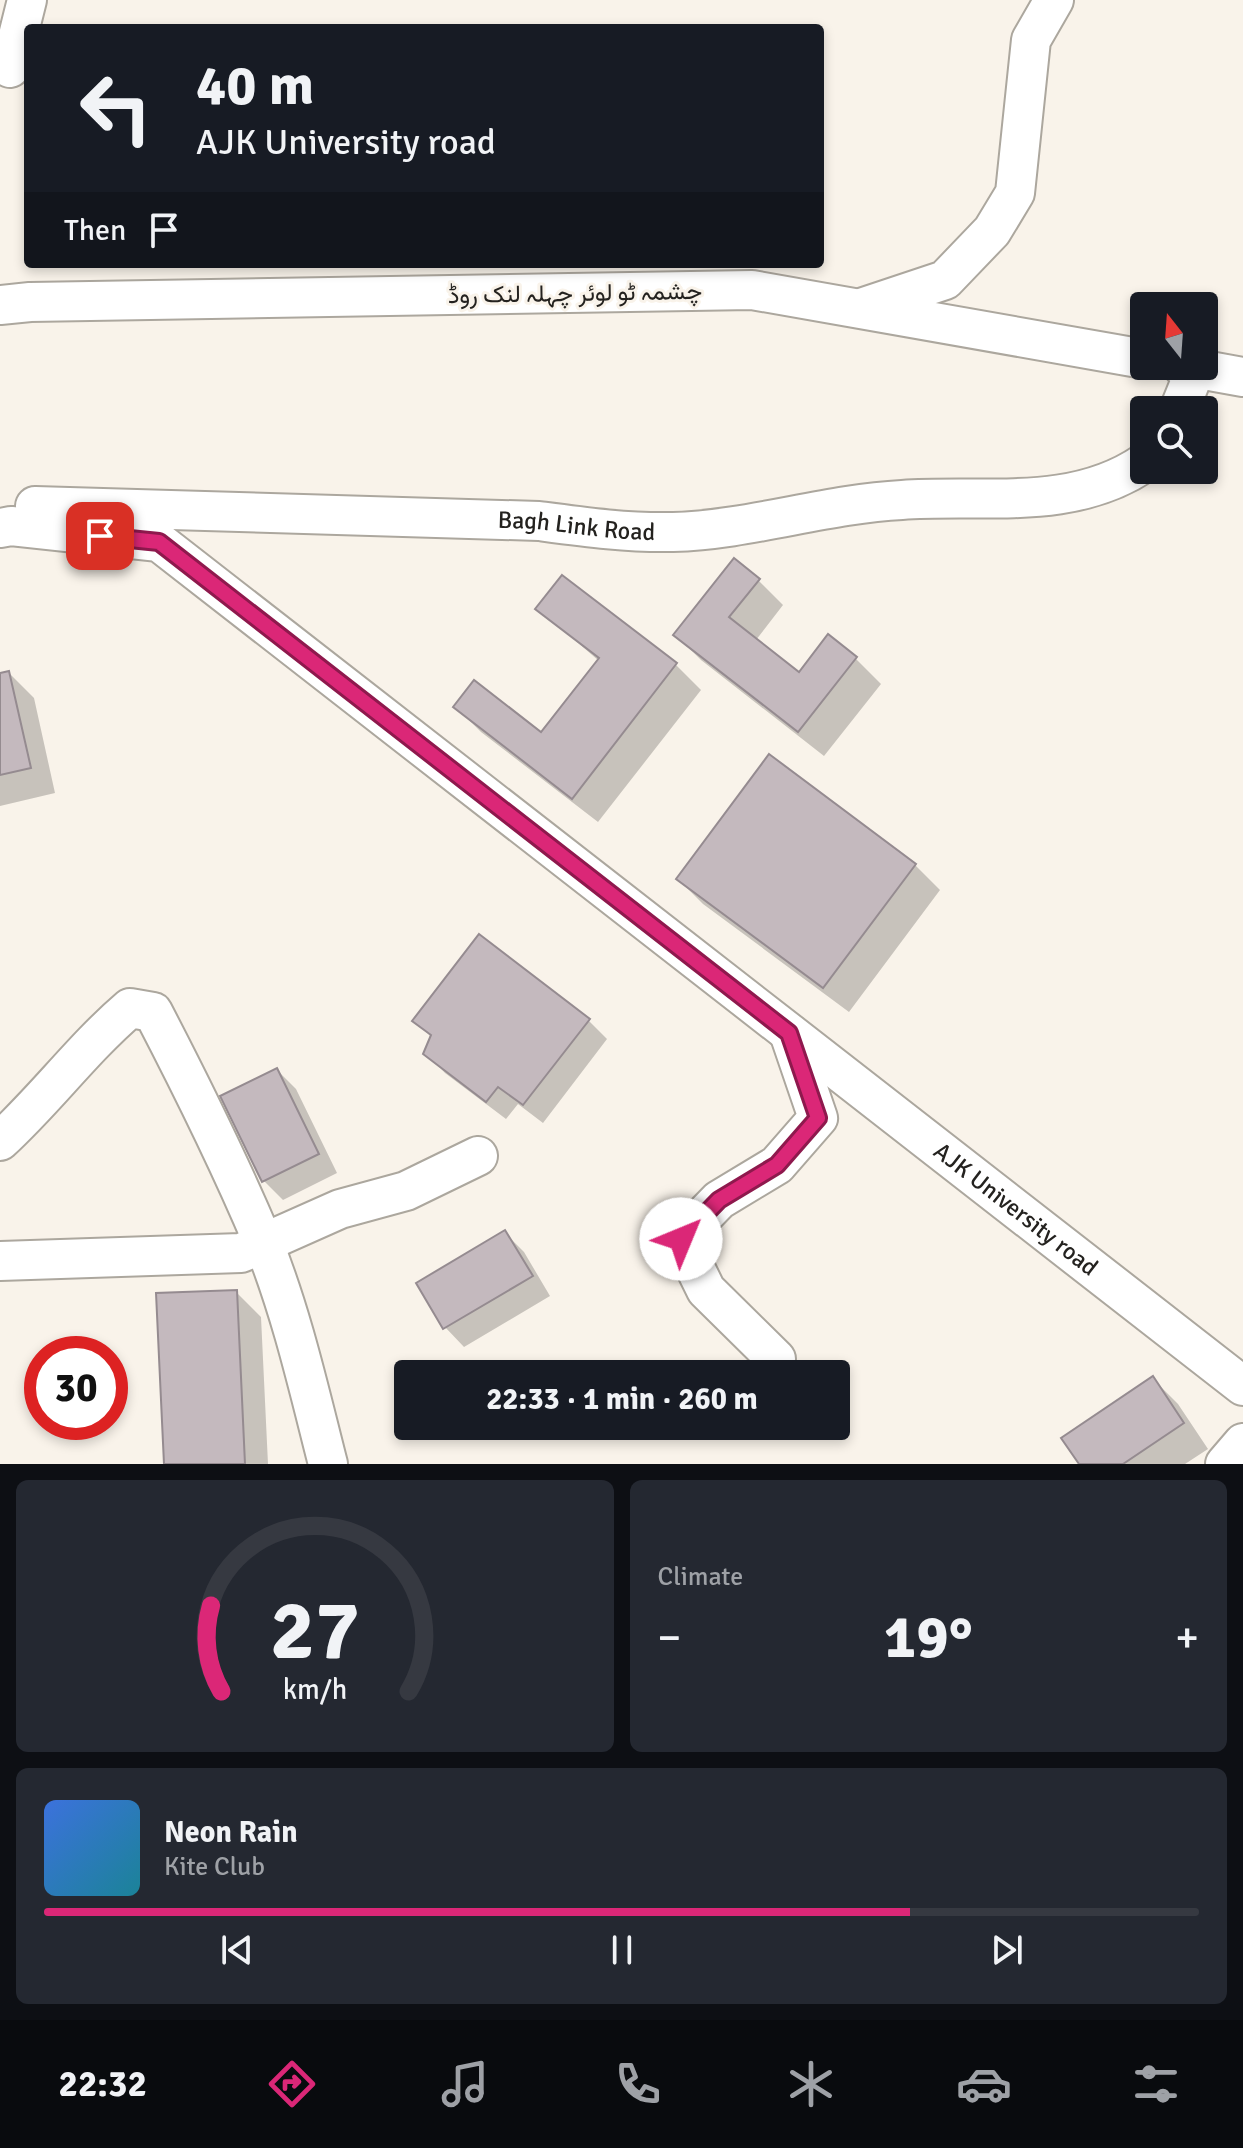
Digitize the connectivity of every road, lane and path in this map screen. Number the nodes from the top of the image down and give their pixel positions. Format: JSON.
{"nodes":[{"id":1,"x":27,"y":0,"type":"edge"},
{"id":2,"x":1054,"y":0,"type":"edge"},
{"id":3,"x":10,"y":68,"type":"dead end"},
{"id":4,"x":0,"y":305,"type":"edge"},
{"id":5,"x":858,"y":309,"type":"junction"},
{"id":6,"x":1130,"y":357,"type":"edge"},
{"id":7,"x":1218,"y":372,"type":"edge"},
{"id":8,"x":1243,"y":377,"type":"edge"},
{"id":9,"x":1130,"y":473,"type":"edge"},
{"id":10,"x":0,"y":505,"type":"edge"},
{"id":11,"x":0,"y":528,"type":"edge"},
{"id":12,"x":789,"y":1033,"type":"junction"},
{"id":13,"x":0,"y":1141,"type":"edge"},
{"id":14,"x":478,"y":1156,"type":"dead end"},
{"id":15,"x":263,"y":1244,"type":"junction"},
{"id":16,"x":0,"y":1261,"type":"edge"},
{"id":17,"x":776,"y":1359,"type":"dead end"},
{"id":18,"x":1243,"y":1386,"type":"edge"},
{"id":19,"x":1243,"y":1443,"type":"edge"},
{"id":20,"x":328,"y":1464,"type":"edge"},
{"id":21,"x":1225,"y":1464,"type":"edge"}],
"edges":[{"from":1,"to":3,"type":"street"},
{"from":2,"to":5,"type":"street"},
{"from":4,"to":5,"type":"street","name":"چشمہ ٹو لوئر چہلہ لنک روڈ"},
{"from":5,"to":6,"type":"street","name":"چشمہ ٹو لوئر چہلہ لنک روڈ"},
{"from":7,"to":8,"type":"street"},
{"from":9,"to":10,"type":"street","name":"Bagh Link Road"},
{"from":11,"to":12,"type":"street","name":"AJK University road"},
{"from":12,"to":17,"type":"street"},
{"from":12,"to":18,"type":"street","name":"AJK University road"},
{"from":13,"to":15,"type":"street"},
{"from":14,"to":15,"type":"street"},
{"from":15,"to":16,"type":"street"},
{"from":15,"to":20,"type":"street"},
{"from":19,"to":21,"type":"street"}]}
